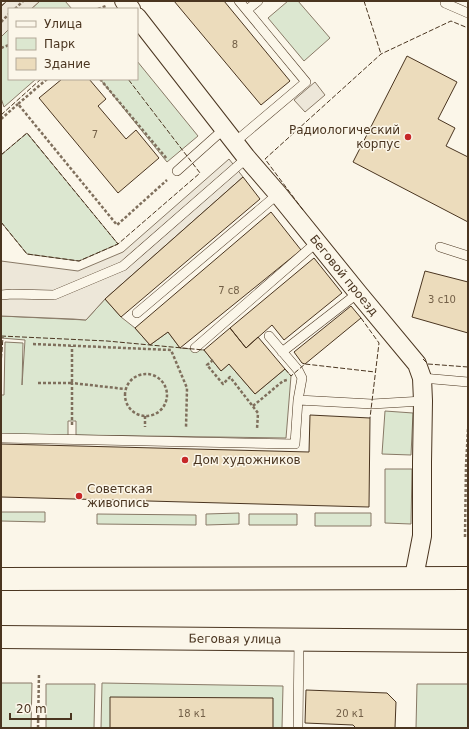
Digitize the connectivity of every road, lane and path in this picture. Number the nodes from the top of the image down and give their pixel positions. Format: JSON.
{"nodes":[{"id":1,"x":24,"y":1,"type":"edge"},
{"id":2,"x":240,"y":1,"type":"edge"},
{"id":3,"x":258,"y":1,"type":"edge"},
{"id":4,"x":446,"y":1,"type":"edge"},
{"id":5,"x":16,"y":8,"type":"edge"},
{"id":6,"x":247,"y":10,"type":"junction"},
{"id":7,"x":468,"y":14,"type":"edge"},
{"id":8,"x":138,"y":16,"type":"edge"},
{"id":9,"x":46,"y":80,"type":"edge"},
{"id":10,"x":101,"y":80,"type":"edge"},
{"id":11,"x":18,"y":104,"type":"junction"},
{"id":12,"x":1,"y":119,"type":"edge"},
{"id":13,"x":224,"y":128,"type":"junction"},
{"id":14,"x":235,"y":142,"type":"junction"},
{"id":15,"x":246,"y":157,"type":"junction"},
{"id":16,"x":177,"y":171,"type":"junction"},
{"id":17,"x":278,"y":194,"type":"junction"},
{"id":18,"x":317,"y":242,"type":"junction"},
{"id":19,"x":440,"y":248,"type":"dead end"},
{"id":20,"x":468,"y":256,"type":"edge"},
{"id":21,"x":358,"y":293,"type":"junction"},
{"id":22,"x":1,"y":295,"type":"edge"},
{"id":23,"x":137,"y":313,"type":"dead end"},
{"id":24,"x":269,"y":336,"type":"dead end"},
{"id":25,"x":33,"y":344,"type":"dead end"},
{"id":26,"x":72,"y":346,"type":"junction"},
{"id":27,"x":195,"y":348,"type":"dead end"},
{"id":28,"x":282,"y":352,"type":"junction"},
{"id":29,"x":213,"y":360,"type":"dead end"},
{"id":30,"x":419,"y":371,"type":"junction"},
{"id":31,"x":302,"y":378,"type":"junction"},
{"id":32,"x":468,"y":382,"type":"edge"},
{"id":33,"x":38,"y":383,"type":"dead end"},
{"id":34,"x":72,"y":383,"type":"junction"},
{"id":35,"x":125,"y":389,"type":"junction"},
{"id":36,"x":298,"y":400,"type":"junction"},
{"id":37,"x":423,"y":401,"type":"junction"},
{"id":38,"x":253,"y":406,"type":"junction"},
{"id":39,"x":468,"y":429,"type":"edge"},
{"id":40,"x":1,"y":438,"type":"edge"},
{"id":41,"x":71,"y":440,"type":"junction"},
{"id":42,"x":186,"y":442,"type":"junction"},
{"id":43,"x":257,"y":443,"type":"junction"},
{"id":44,"x":465,"y":537,"type":"dead end"},
{"id":45,"x":414,"y":577,"type":"junction"},
{"id":46,"x":468,"y":578,"type":"edge"},
{"id":47,"x":1,"y":579,"type":"edge"},
{"id":48,"x":1,"y":637,"type":"edge"},
{"id":49,"x":299,"y":640,"type":"junction"},
{"id":50,"x":468,"y":641,"type":"edge"},
{"id":51,"x":39,"y":673,"type":"dead end"},
{"id":52,"x":38,"y":728,"type":"edge"},
{"id":53,"x":298,"y":728,"type":"edge"}],
"edges":[{"from":1,"to":5,"type":"path"},
{"from":2,"to":6,"type":"lane"},
{"from":3,"to":6,"type":"lane"},
{"from":4,"to":7,"type":"lane"},
{"from":6,"to":14,"type":"lane"},
{"from":8,"to":13,"type":"street","name":"Беговой проезд"},
{"from":9,"to":11,"type":"path"},
{"from":10,"to":16,"type":"path"},
{"from":11,"to":12,"type":"path"},
{"from":11,"to":16,"type":"path"},
{"from":13,"to":14,"type":"street","name":"Беговой проезд"},
{"from":13,"to":16,"type":"lane"},
{"from":14,"to":15,"type":"street","name":"Беговой проезд"},
{"from":15,"to":17,"type":"street","name":"Беговой проезд"},
{"from":15,"to":22,"type":"lane"},
{"from":17,"to":18,"type":"street","name":"Беговой проезд"},
{"from":17,"to":23,"type":"lane"},
{"from":18,"to":21,"type":"street","name":"Беговой проезд"},
{"from":18,"to":27,"type":"lane"},
{"from":19,"to":20,"type":"lane"},
{"from":21,"to":28,"type":"lane"},
{"from":21,"to":30,"type":"street","name":"Беговой проезд"},
{"from":24,"to":28,"type":"lane"},
{"from":25,"to":26,"type":"path"},
{"from":26,"to":34,"type":"path"},
{"from":26,"to":42,"type":"path"},
{"from":28,"to":31,"type":"lane"},
{"from":29,"to":38,"type":"path"},
{"from":30,"to":32,"type":"lane"},
{"from":30,"to":37,"type":"street"},
{"from":31,"to":36,"type":"lane"},
{"from":31,"to":38,"type":"path"},
{"from":33,"to":34,"type":"path"},
{"from":34,"to":35,"type":"path"},
{"from":34,"to":41,"type":"path"},
{"from":35,"to":35,"type":"path"},
{"from":36,"to":37,"type":"lane"},
{"from":36,"to":43,"type":"lane"},
{"from":37,"to":45,"type":"street"},
{"from":38,"to":43,"type":"path"},
{"from":39,"to":44,"type":"path"},
{"from":40,"to":41,"type":"lane"},
{"from":41,"to":42,"type":"lane"},
{"from":42,"to":43,"type":"lane"},
{"from":45,"to":46,"type":"main road"},
{"from":45,"to":47,"type":"main road"},
{"from":48,"to":49,"type":"main road","name":"Беговая улица"},
{"from":49,"to":50,"type":"main road","name":"Беговая улица"},
{"from":49,"to":53,"type":"lane"},
{"from":51,"to":52,"type":"path"}]}
